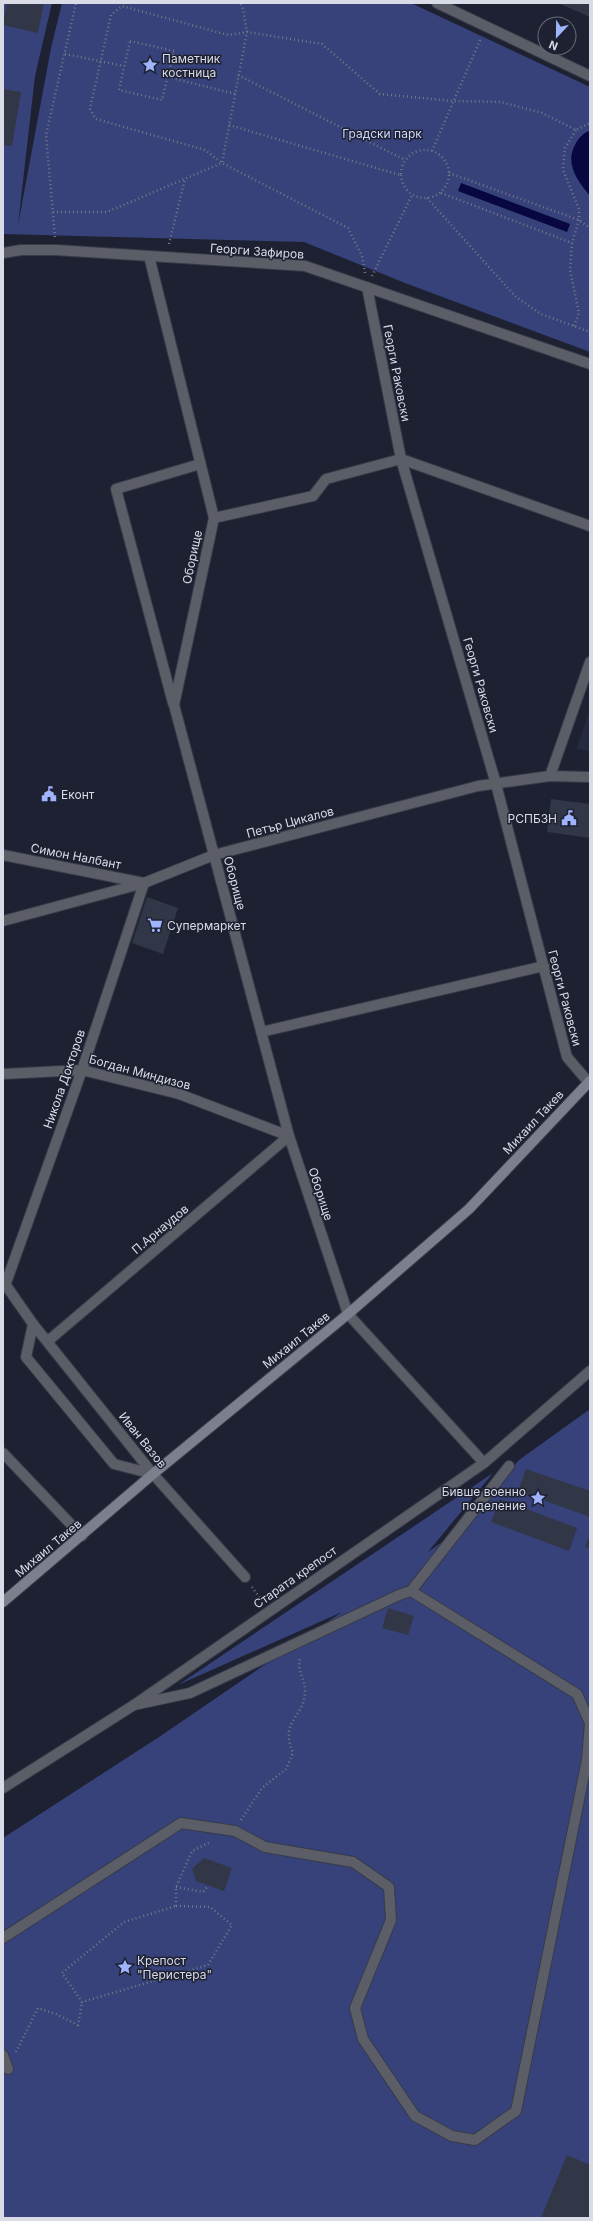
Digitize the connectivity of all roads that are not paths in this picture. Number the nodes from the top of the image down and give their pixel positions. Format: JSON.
{"nodes":[{"id":1,"x":437,"y":3,"type":"edge"},
{"id":2,"x":590,"y":76,"type":"edge"},
{"id":3,"x":3,"y":253,"type":"edge"},
{"id":4,"x":149,"y":256,"type":"junction"},
{"id":5,"x":367,"y":287,"type":"junction"},
{"id":6,"x":590,"y":364,"type":"edge"},
{"id":7,"x":401,"y":459,"type":"junction"},
{"id":8,"x":200,"y":464,"type":"junction"},
{"id":9,"x":214,"y":518,"type":"junction"},
{"id":10,"x":590,"y":526,"type":"edge"},
{"id":11,"x":590,"y":662,"type":"edge"},
{"id":12,"x":174,"y":705,"type":"junction"},
{"id":13,"x":550,"y":776,"type":"junction"},
{"id":14,"x":590,"y":777,"type":"edge"},
{"id":15,"x":496,"y":784,"type":"junction"},
{"id":16,"x":3,"y":855,"type":"edge"},
{"id":17,"x":214,"y":855,"type":"junction"},
{"id":18,"x":144,"y":883,"type":"junction"},
{"id":19,"x":3,"y":921,"type":"edge"},
{"id":20,"x":544,"y":966,"type":"junction"},
{"id":21,"x":261,"y":1032,"type":"junction"},
{"id":22,"x":82,"y":1070,"type":"junction"},
{"id":23,"x":3,"y":1074,"type":"edge"},
{"id":24,"x":589,"y":1083,"type":"edge"},
{"id":25,"x":289,"y":1136,"type":"junction"},
{"id":26,"x":4,"y":1282,"type":"edge"},
{"id":27,"x":348,"y":1314,"type":"junction"},
{"id":28,"x":33,"y":1324,"type":"junction"},
{"id":29,"x":48,"y":1341,"type":"junction"},
{"id":30,"x":590,"y":1371,"type":"edge"},
{"id":31,"x":3,"y":1453,"type":"edge"},
{"id":32,"x":484,"y":1463,"type":"junction"},
{"id":33,"x":509,"y":1466,"type":"dead end"},
{"id":34,"x":153,"y":1474,"type":"junction"},
{"id":35,"x":82,"y":1536,"type":"junction"},
{"id":36,"x":244,"y":1578,"type":"road end"},
{"id":37,"x":411,"y":1591,"type":"junction"},
{"id":38,"x":3,"y":1602,"type":"edge"},
{"id":39,"x":134,"y":1705,"type":"junction"},
{"id":40,"x":3,"y":1788,"type":"edge"},
{"id":41,"x":3,"y":1938,"type":"edge"},
{"id":42,"x":3,"y":2055,"type":"edge"},
{"id":43,"x":8,"y":2069,"type":"road end"}],
"edges":[{"from":1,"to":2,"type":"street"},
{"from":3,"to":4,"type":"street","name":"Георги Зафиров"},
{"from":4,"to":5,"type":"street","name":"Георги Зафиров"},
{"from":4,"to":8,"type":"street","name":"Оборище"},
{"from":5,"to":6,"type":"street","name":"Георги Зафиров"},
{"from":5,"to":7,"type":"street","name":"Георги Раковски"},
{"from":7,"to":9,"type":"street"},
{"from":7,"to":10,"type":"street"},
{"from":7,"to":15,"type":"street","name":"Георги Раковски"},
{"from":8,"to":9,"type":"street","name":"Оборище"},
{"from":8,"to":12,"type":"street"},
{"from":9,"to":12,"type":"street","name":"Оборище"},
{"from":11,"to":13,"type":"street"},
{"from":12,"to":17,"type":"street","name":"Оборище"},
{"from":13,"to":14,"type":"street","name":"Петър Цикалов"},
{"from":13,"to":15,"type":"street","name":"Петър Цикалов"},
{"from":15,"to":17,"type":"street","name":"Петър Цикалов"},
{"from":15,"to":20,"type":"street","name":"Георги Раковски"},
{"from":16,"to":18,"type":"street","name":"Симон Налбант"},
{"from":17,"to":18,"type":"street","name":"Петър Цикалов"},
{"from":17,"to":21,"type":"street","name":"Оборище"},
{"from":18,"to":19,"type":"street","name":"Петър Цикалов"},
{"from":18,"to":22,"type":"street","name":"Никола Докторов"},
{"from":20,"to":21,"type":"street"},
{"from":20,"to":24,"type":"street","name":"Георги Раковски"},
{"from":21,"to":25,"type":"street","name":"Оборище"},
{"from":22,"to":23,"type":"street","name":"Богдан Миндизов"},
{"from":22,"to":25,"type":"street","name":"Богдан Миндизов"},
{"from":22,"to":26,"type":"street","name":"Никола Докторов"},
{"from":24,"to":27,"type":"main road","name":"Михаил Такев"},
{"from":25,"to":27,"type":"street","name":"Оборище"},
{"from":25,"to":29,"type":"street","name":"П.Арнаудов"},
{"from":26,"to":28,"type":"street","name":"Иван Вазов"},
{"from":27,"to":32,"type":"street","name":"Оборище"},
{"from":27,"to":34,"type":"main road","name":"Михаил Такев"},
{"from":28,"to":29,"type":"street","name":"Иван Вазов"},
{"from":28,"to":34,"type":"street"},
{"from":29,"to":34,"type":"street","name":"Иван Вазов"},
{"from":30,"to":32,"type":"street","name":"Старата крепост"},
{"from":31,"to":35,"type":"street"},
{"from":32,"to":39,"type":"street","name":"Старата крепост"},
{"from":33,"to":37,"type":"street"},
{"from":34,"to":35,"type":"main road","name":"Михаил Такев"},
{"from":34,"to":36,"type":"street","name":"Иван Вазов"},
{"from":35,"to":38,"type":"main road","name":"Михаил Такев"},
{"from":37,"to":39,"type":"street"},
{"from":37,"to":41,"type":"street"},
{"from":39,"to":40,"type":"street","name":"Старата крепост"},
{"from":42,"to":43,"type":"street"}]}
